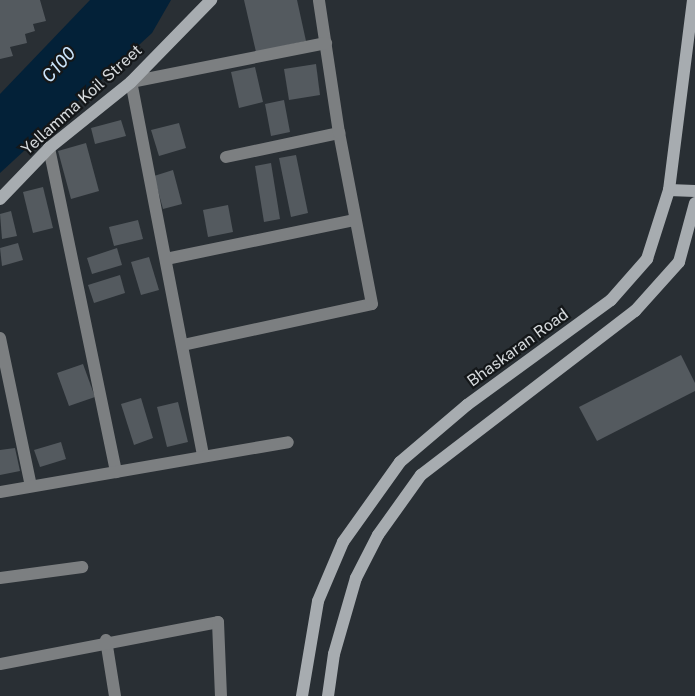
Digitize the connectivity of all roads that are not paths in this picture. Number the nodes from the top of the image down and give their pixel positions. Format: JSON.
{"nodes":[{"id":1,"x":211,"y":0,"type":"edge"},
{"id":2,"x":319,"y":0,"type":"edge"},
{"id":3,"x":693,"y":0,"type":"edge"},
{"id":4,"x":326,"y":43,"type":"junction"},
{"id":5,"x":131,"y":82,"type":"junction"},
{"id":6,"x":339,"y":133,"type":"junction"},
{"id":7,"x":49,"y":148,"type":"junction"},
{"id":8,"x":226,"y":157,"type":"dead end"},
{"id":9,"x":669,"y":190,"type":"junction"},
{"id":10,"x":695,"y":191,"type":"edge"},
{"id":11,"x":0,"y":199,"type":"edge"},
{"id":12,"x":695,"y":203,"type":"edge"},
{"id":13,"x":355,"y":220,"type":"junction"},
{"id":14,"x":166,"y":259,"type":"junction"},
{"id":15,"x":0,"y":338,"type":"edge"},
{"id":16,"x":183,"y":345,"type":"junction"},
{"id":17,"x":288,"y":442,"type":"dead end"},
{"id":18,"x":203,"y":455,"type":"junction"},
{"id":19,"x":116,"y":472,"type":"junction"},
{"id":20,"x":31,"y":486,"type":"junction"},
{"id":21,"x":0,"y":492,"type":"edge"},
{"id":22,"x":82,"y":567,"type":"dead end"},
{"id":23,"x":0,"y":578,"type":"edge"},
{"id":24,"x":106,"y":640,"type":"junction"},
{"id":25,"x":0,"y":664,"type":"edge"},
{"id":26,"x":115,"y":696,"type":"edge"},
{"id":27,"x":222,"y":696,"type":"edge"},
{"id":28,"x":302,"y":696,"type":"edge"},
{"id":29,"x":328,"y":696,"type":"edge"}],
"edges":[{"from":1,"to":5,"type":"main road","name":"Yellamma Koil Street"},
{"from":2,"to":4,"type":"street"},
{"from":3,"to":9,"type":"main road","name":"Bhaskaran Road"},
{"from":4,"to":5,"type":"street"},
{"from":4,"to":6,"type":"street"},
{"from":5,"to":7,"type":"main road","name":"Yellamma Koil Street"},
{"from":5,"to":14,"type":"street"},
{"from":6,"to":8,"type":"street"},
{"from":6,"to":13,"type":"street"},
{"from":7,"to":11,"type":"main road","name":"Yellamma Koil Street"},
{"from":7,"to":19,"type":"street"},
{"from":9,"to":10,"type":"main road"},
{"from":9,"to":28,"type":"main road","name":"Bhaskaran Road"},
{"from":12,"to":29,"type":"main road"},
{"from":13,"to":14,"type":"street"},
{"from":13,"to":16,"type":"street"},
{"from":14,"to":16,"type":"street"},
{"from":15,"to":20,"type":"street"},
{"from":16,"to":18,"type":"street"},
{"from":17,"to":18,"type":"street"},
{"from":18,"to":19,"type":"street"},
{"from":19,"to":20,"type":"street"},
{"from":20,"to":21,"type":"street"},
{"from":22,"to":23,"type":"street"},
{"from":24,"to":25,"type":"street"},
{"from":24,"to":26,"type":"street"},
{"from":24,"to":27,"type":"street"}]}
